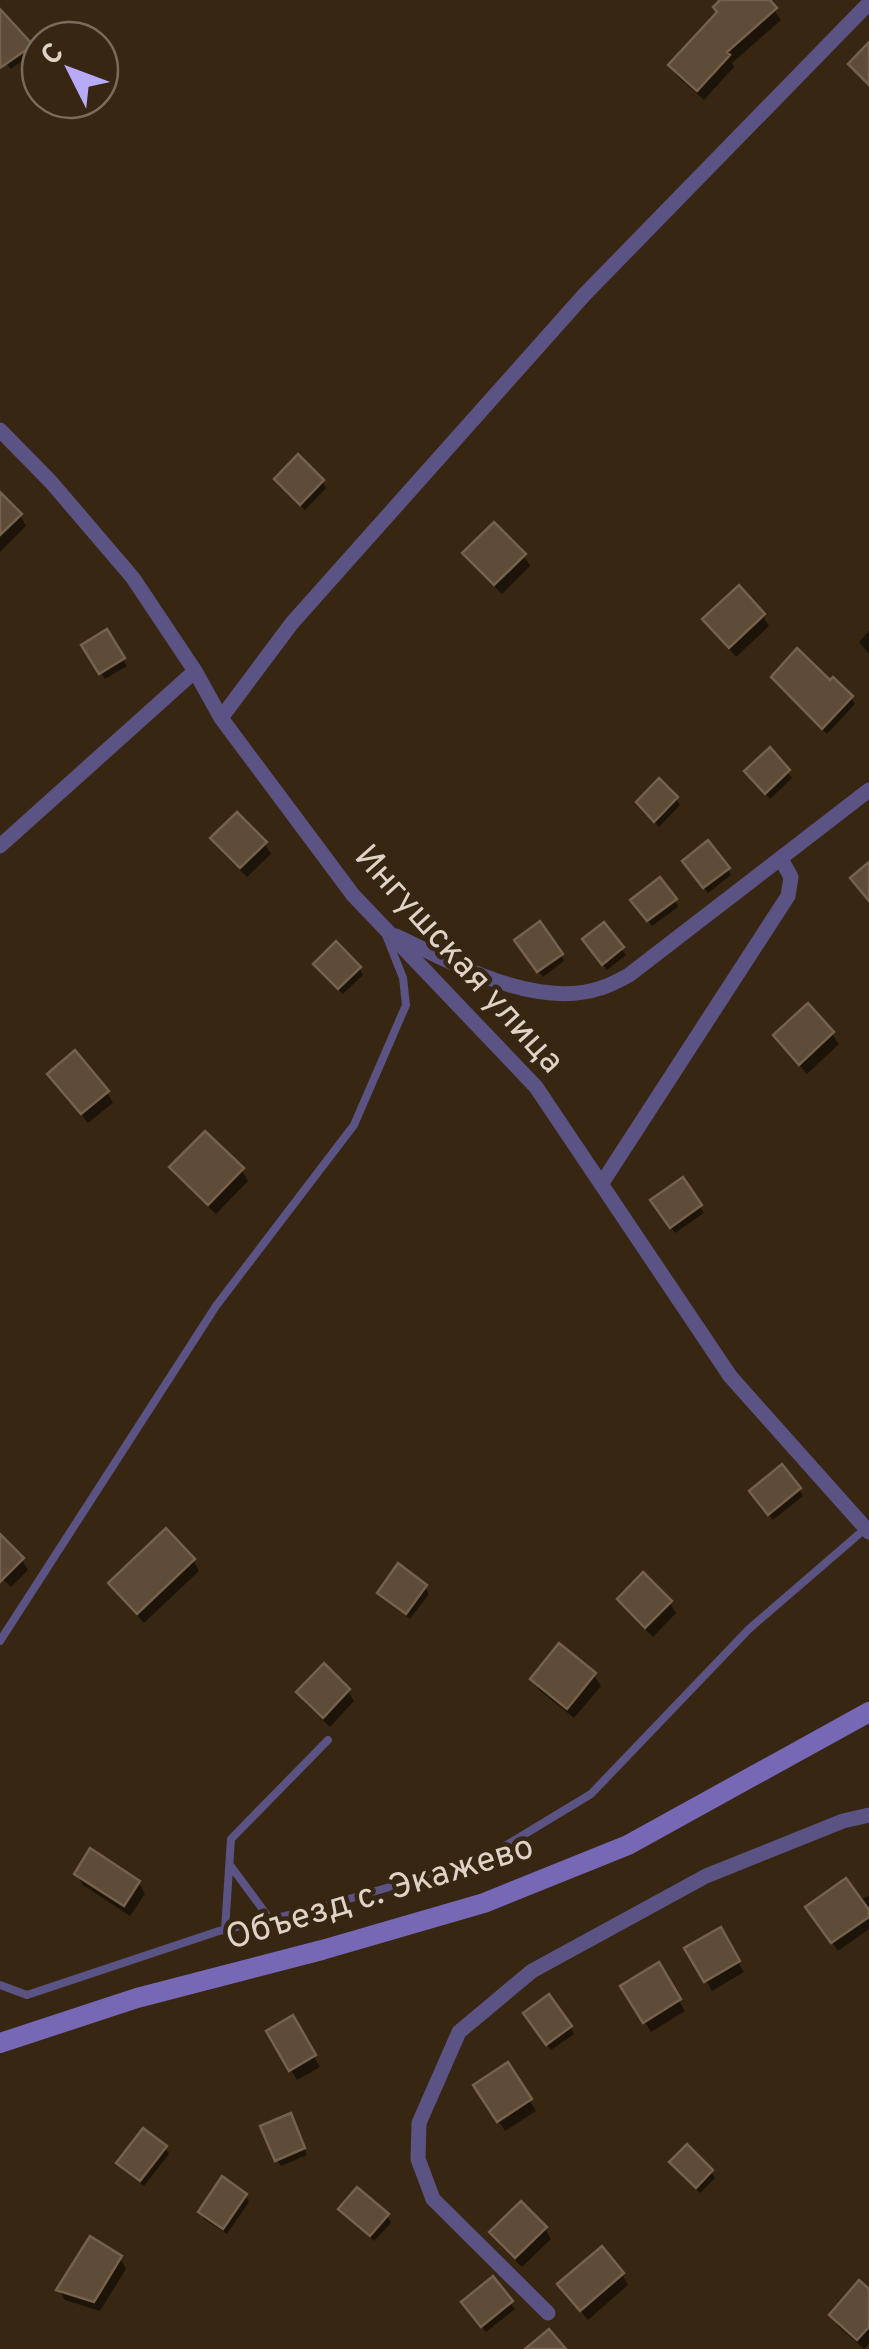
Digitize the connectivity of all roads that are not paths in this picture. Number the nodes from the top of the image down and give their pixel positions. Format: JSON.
{"nodes":[{"id":1,"x":869,"y":3,"type":"edge"},
{"id":2,"x":0,"y":430,"type":"edge"},
{"id":3,"x":195,"y":671,"type":"junction"},
{"id":4,"x":221,"y":718,"type":"junction"},
{"id":5,"x":869,"y":790,"type":"edge"},
{"id":6,"x":0,"y":846,"type":"edge"},
{"id":7,"x":781,"y":859,"type":"junction"},
{"id":8,"x":384,"y":930,"type":"junction"},
{"id":9,"x":602,"y":1184,"type":"junction"},
{"id":10,"x":867,"y":1530,"type":"edge"},
{"id":11,"x":0,"y":1642,"type":"edge"},
{"id":12,"x":869,"y":1712,"type":"edge"},
{"id":13,"x":328,"y":1740,"type":"dead end"},
{"id":14,"x":869,"y":1815,"type":"edge"},
{"id":15,"x":230,"y":1865,"type":"junction"},
{"id":16,"x":269,"y":1918,"type":"junction"},
{"id":17,"x":225,"y":1930,"type":"junction"},
{"id":18,"x":0,"y":1984,"type":"edge"},
{"id":19,"x":4,"y":2038,"type":"edge"},
{"id":20,"x":548,"y":2314,"type":"dead end"}],
"edges":[{"from":1,"to":4,"type":"street"},
{"from":2,"to":3,"type":"street","name":"Ингушская улица"},
{"from":3,"to":4,"type":"street","name":"Ингушская улица"},
{"from":3,"to":6,"type":"street"},
{"from":4,"to":8,"type":"street","name":"Ингушская улица"},
{"from":5,"to":7,"type":"street"},
{"from":7,"to":8,"type":"street"},
{"from":7,"to":9,"type":"street"},
{"from":8,"to":9,"type":"street","name":"Ингушская улица"},
{"from":8,"to":11,"type":"lane"},
{"from":9,"to":10,"type":"street","name":"Ингушская улица"},
{"from":10,"to":16,"type":"lane"},
{"from":12,"to":19,"type":"main road","name":"Объезд с. Экажево"},
{"from":13,"to":15,"type":"lane"},
{"from":14,"to":20,"type":"street"},
{"from":15,"to":16,"type":"lane"},
{"from":15,"to":17,"type":"lane"},
{"from":16,"to":17,"type":"lane"},
{"from":17,"to":18,"type":"lane"}]}
